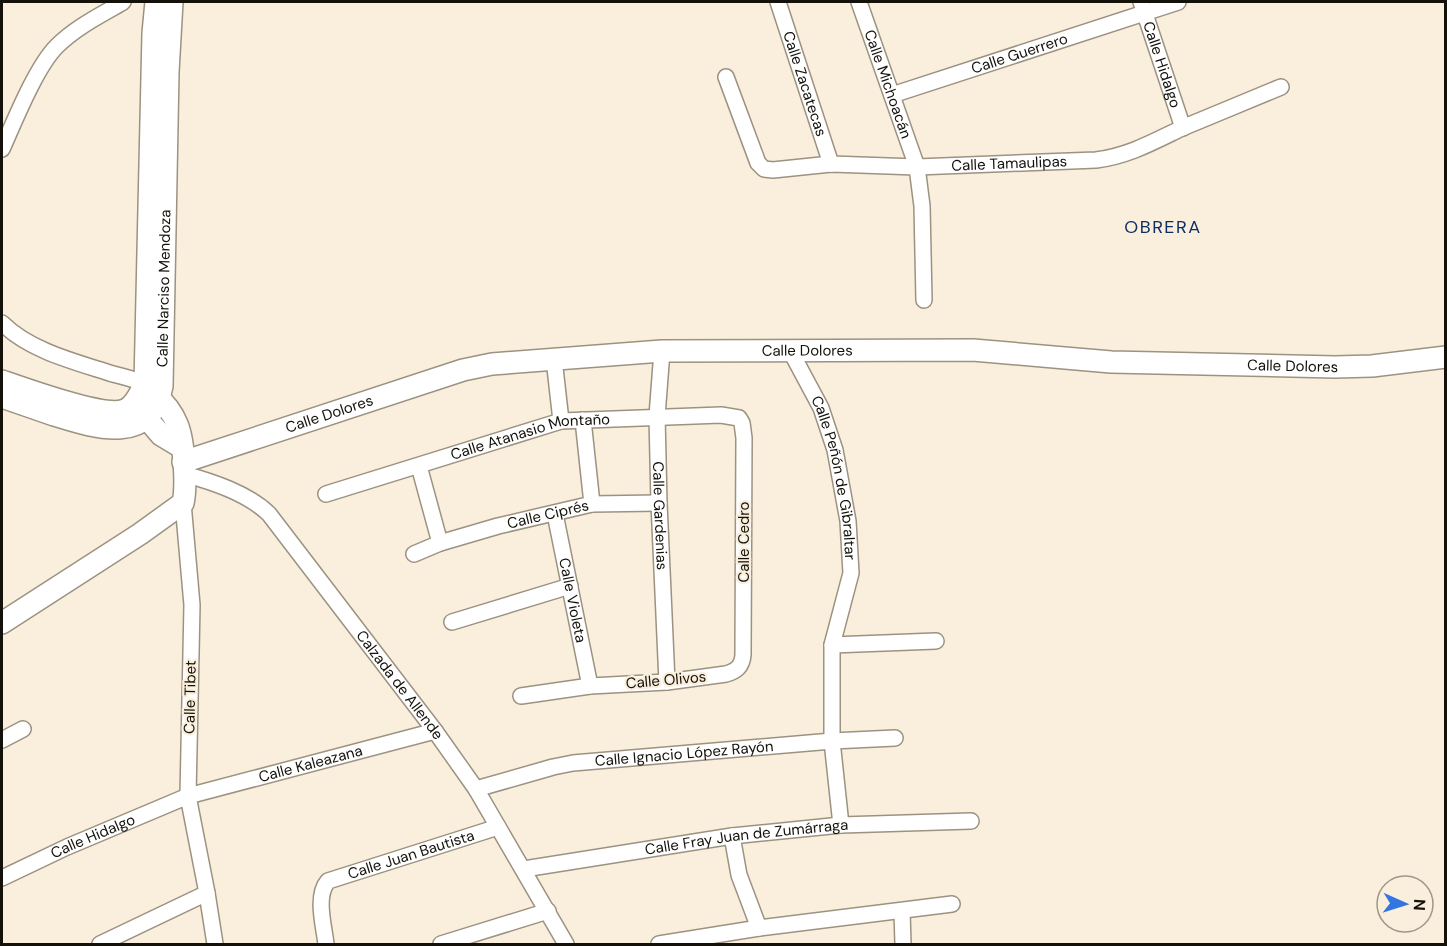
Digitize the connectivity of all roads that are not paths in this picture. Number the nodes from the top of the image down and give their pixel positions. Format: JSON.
{"nodes":[{"id":1,"x":123,"y":2,"type":"edge"},
{"id":2,"x":156,"y":2,"type":"edge"},
{"id":3,"x":172,"y":2,"type":"edge"},
{"id":4,"x":778,"y":2,"type":"edge"},
{"id":5,"x":859,"y":2,"type":"edge"},
{"id":6,"x":1178,"y":2,"type":"edge"},
{"id":7,"x":1143,"y":7,"type":"edge"},
{"id":8,"x":726,"y":76,"type":"dead end"},
{"id":9,"x":1281,"y":87,"type":"dead end"},
{"id":10,"x":892,"y":95,"type":"junction"},
{"id":11,"x":1183,"y":128,"type":"junction"},
{"id":12,"x":2,"y":148,"type":"edge"},
{"id":13,"x":831,"y":164,"type":"junction"},
{"id":14,"x":917,"y":167,"type":"junction"},
{"id":15,"x":924,"y":300,"type":"dead end"},
{"id":16,"x":2,"y":323,"type":"edge"},
{"id":17,"x":662,"y":351,"type":"junction"},
{"id":18,"x":791,"y":351,"type":"junction"},
{"id":19,"x":1446,"y":357,"type":"edge"},
{"id":20,"x":554,"y":358,"type":"junction"},
{"id":21,"x":115,"y":374,"type":"junction"},
{"id":22,"x":7,"y":391,"type":"edge"},
{"id":23,"x":152,"y":391,"type":"junction"},
{"id":24,"x":141,"y":410,"type":"junction"},
{"id":25,"x":657,"y":416,"type":"junction"},
{"id":26,"x":739,"y":418,"type":"joint"},
{"id":27,"x":583,"y":420,"type":"junction"},
{"id":28,"x":561,"y":421,"type":"junction"},
{"id":29,"x":183,"y":461,"type":"junction"},
{"id":30,"x":419,"y":466,"type":"junction"},
{"id":31,"x":326,"y":494,"type":"dead end"},
{"id":32,"x":183,"y":503,"type":"junction"},
{"id":33,"x":659,"y":503,"type":"junction"},
{"id":34,"x":592,"y":504,"type":"junction"},
{"id":35,"x":555,"y":514,"type":"junction"},
{"id":36,"x":440,"y":543,"type":"junction"},
{"id":37,"x":414,"y":554,"type":"dead end"},
{"id":38,"x":570,"y":586,"type":"junction"},
{"id":39,"x":452,"y":622,"type":"dead end"},
{"id":40,"x":2,"y":623,"type":"edge"},
{"id":41,"x":936,"y":641,"type":"dead end"},
{"id":42,"x":832,"y":645,"type":"junction"},
{"id":43,"x":740,"y":666,"type":"joint"},
{"id":44,"x":667,"y":682,"type":"junction"},
{"id":45,"x":590,"y":686,"type":"junction"},
{"id":46,"x":521,"y":696,"type":"dead end"},
{"id":47,"x":22,"y":729,"type":"dead end"},
{"id":48,"x":435,"y":731,"type":"junction"},
{"id":49,"x":895,"y":738,"type":"dead end"},
{"id":50,"x":2,"y":740,"type":"edge"},
{"id":51,"x":832,"y":741,"type":"junction"},
{"id":52,"x":476,"y":789,"type":"junction"},
{"id":53,"x":188,"y":796,"type":"junction"},
{"id":54,"x":971,"y":821,"type":"dead end"},
{"id":55,"x":841,"y":825,"type":"junction"},
{"id":56,"x":498,"y":828,"type":"junction"},
{"id":57,"x":732,"y":836,"type":"junction"},
{"id":58,"x":524,"y":869,"type":"junction"},
{"id":59,"x":2,"y":878,"type":"edge"},
{"id":60,"x":207,"y":893,"type":"junction"},
{"id":61,"x":952,"y":904,"type":"dead end"},
{"id":62,"x":548,"y":911,"type":"junction"},
{"id":63,"x":902,"y":911,"type":"junction"},
{"id":64,"x":759,"y":928,"type":"junction"},
{"id":65,"x":100,"y":945,"type":"edge"},
{"id":66,"x":215,"y":945,"type":"edge"},
{"id":67,"x":326,"y":945,"type":"edge"},
{"id":68,"x":441,"y":945,"type":"edge"},
{"id":69,"x":566,"y":945,"type":"edge"},
{"id":70,"x":659,"y":945,"type":"edge"},
{"id":71,"x":903,"y":945,"type":"edge"}],
"edges":[{"from":1,"to":12,"type":"street"},
{"from":2,"to":23,"type":"street","name":"Calle Narciso Mendoza"},
{"from":3,"to":23,"type":"street","name":"Calle Narciso Mendoza"},
{"from":4,"to":13,"type":"street","name":"Calle Zacatecas"},
{"from":5,"to":10,"type":"street","name":"Calle Michoacán"},
{"from":6,"to":7,"type":"street","name":"Calle Guerrero"},
{"from":7,"to":10,"type":"street","name":"Calle Guerrero"},
{"from":7,"to":11,"type":"street","name":"Calle Hidalgo"},
{"from":8,"to":13,"type":"street","name":"Calle Tamaulipas"},
{"from":9,"to":11,"type":"street","name":"Calle Tamaulipas"},
{"from":10,"to":14,"type":"street","name":"Calle Michoacán"},
{"from":11,"to":14,"type":"street","name":"Calle Tamaulipas"},
{"from":13,"to":14,"type":"street","name":"Calle Tamaulipas"},
{"from":14,"to":15,"type":"street","name":"Calle Michoacán"},
{"from":16,"to":21,"type":"street"},
{"from":17,"to":18,"type":"street","name":"Calle Dolores"},
{"from":17,"to":20,"type":"street","name":"Calle Dolores"},
{"from":17,"to":25,"type":"street","name":"Calle Gardenias"},
{"from":18,"to":19,"type":"street","name":"Calle Dolores"},
{"from":18,"to":42,"type":"street","name":"Calle Peñón de Gibraltar"},
{"from":20,"to":28,"type":"street"},
{"from":20,"to":29,"type":"street","name":"Calle Dolores"},
{"from":21,"to":23,"type":"street"},
{"from":21,"to":24,"type":"street"},
{"from":22,"to":24,"type":"street"},
{"from":23,"to":24,"type":"street","name":"Calle Narciso Mendoza"},
{"from":23,"to":29,"type":"street","name":"Calle Tibet"},
{"from":24,"to":29,"type":"street"},
{"from":25,"to":26,"type":"street","name":"Calle Atanasio Montaño"},
{"from":25,"to":27,"type":"street","name":"Calle Atanasio Montaño"},
{"from":25,"to":33,"type":"street","name":"Calle Gardenias"},
{"from":26,"to":43,"type":"street","name":"Calle Cedro"},
{"from":27,"to":28,"type":"street","name":"Calle Atanasio Montaño"},
{"from":27,"to":34,"type":"street"},
{"from":28,"to":30,"type":"street","name":"Calle Atanasio Montaño"},
{"from":29,"to":32,"type":"street","name":"Calle Tibet"},
{"from":29,"to":48,"type":"street","name":"Calzada de Allende"},
{"from":30,"to":31,"type":"street","name":"Calle Atanasio Montaño"},
{"from":30,"to":36,"type":"street"},
{"from":32,"to":40,"type":"street"},
{"from":32,"to":53,"type":"street","name":"Calle Tibet"},
{"from":33,"to":34,"type":"street","name":"Calle Ciprés"},
{"from":33,"to":44,"type":"street","name":"Calle Gardenias"},
{"from":34,"to":35,"type":"street","name":"Calle Ciprés"},
{"from":35,"to":36,"type":"street","name":"Calle Ciprés"},
{"from":35,"to":38,"type":"street","name":"Calle Violeta"},
{"from":36,"to":37,"type":"street","name":"Calle Ciprés"},
{"from":38,"to":39,"type":"street"},
{"from":38,"to":45,"type":"street","name":"Calle Violeta"},
{"from":41,"to":42,"type":"street"},
{"from":42,"to":51,"type":"street","name":"Calle Peñón de Gibraltar"},
{"from":43,"to":44,"type":"street","name":"Calle Olivos"},
{"from":44,"to":45,"type":"street","name":"Calle Olivos"},
{"from":45,"to":46,"type":"street","name":"Calle Olivos"},
{"from":47,"to":50,"type":"street"},
{"from":48,"to":52,"type":"street","name":"Calzada de Allende"},
{"from":48,"to":53,"type":"street","name":"Calle Kaleazana"},
{"from":49,"to":51,"type":"street","name":"Calle Ignacio López Rayón"},
{"from":51,"to":52,"type":"street","name":"Calle Ignacio López Rayón"},
{"from":51,"to":55,"type":"street","name":"Calle Peñón de Gibraltar"},
{"from":52,"to":56,"type":"street","name":"Calzada de Allende"},
{"from":53,"to":59,"type":"street","name":"Calle Hidalgo"},
{"from":53,"to":60,"type":"street","name":"Calle Tibet"},
{"from":54,"to":55,"type":"street","name":"Calle Fray Juan de Zumárraga"},
{"from":55,"to":57,"type":"street","name":"Calle Fray Juan de Zumárraga"},
{"from":56,"to":58,"type":"street","name":"Calzada de Allende"},
{"from":56,"to":67,"type":"street","name":"Calle Juan Bautista"},
{"from":57,"to":58,"type":"street","name":"Calle Fray Juan de Zumárraga"},
{"from":57,"to":64,"type":"street"},
{"from":58,"to":62,"type":"street","name":"Calzada de Allende"},
{"from":60,"to":65,"type":"street"},
{"from":60,"to":66,"type":"street","name":"Calle Tibet"},
{"from":61,"to":63,"type":"street"},
{"from":62,"to":68,"type":"street"},
{"from":62,"to":69,"type":"street","name":"Calzada de Allende"},
{"from":63,"to":64,"type":"street"},
{"from":63,"to":71,"type":"street"},
{"from":64,"to":70,"type":"street"}]}
